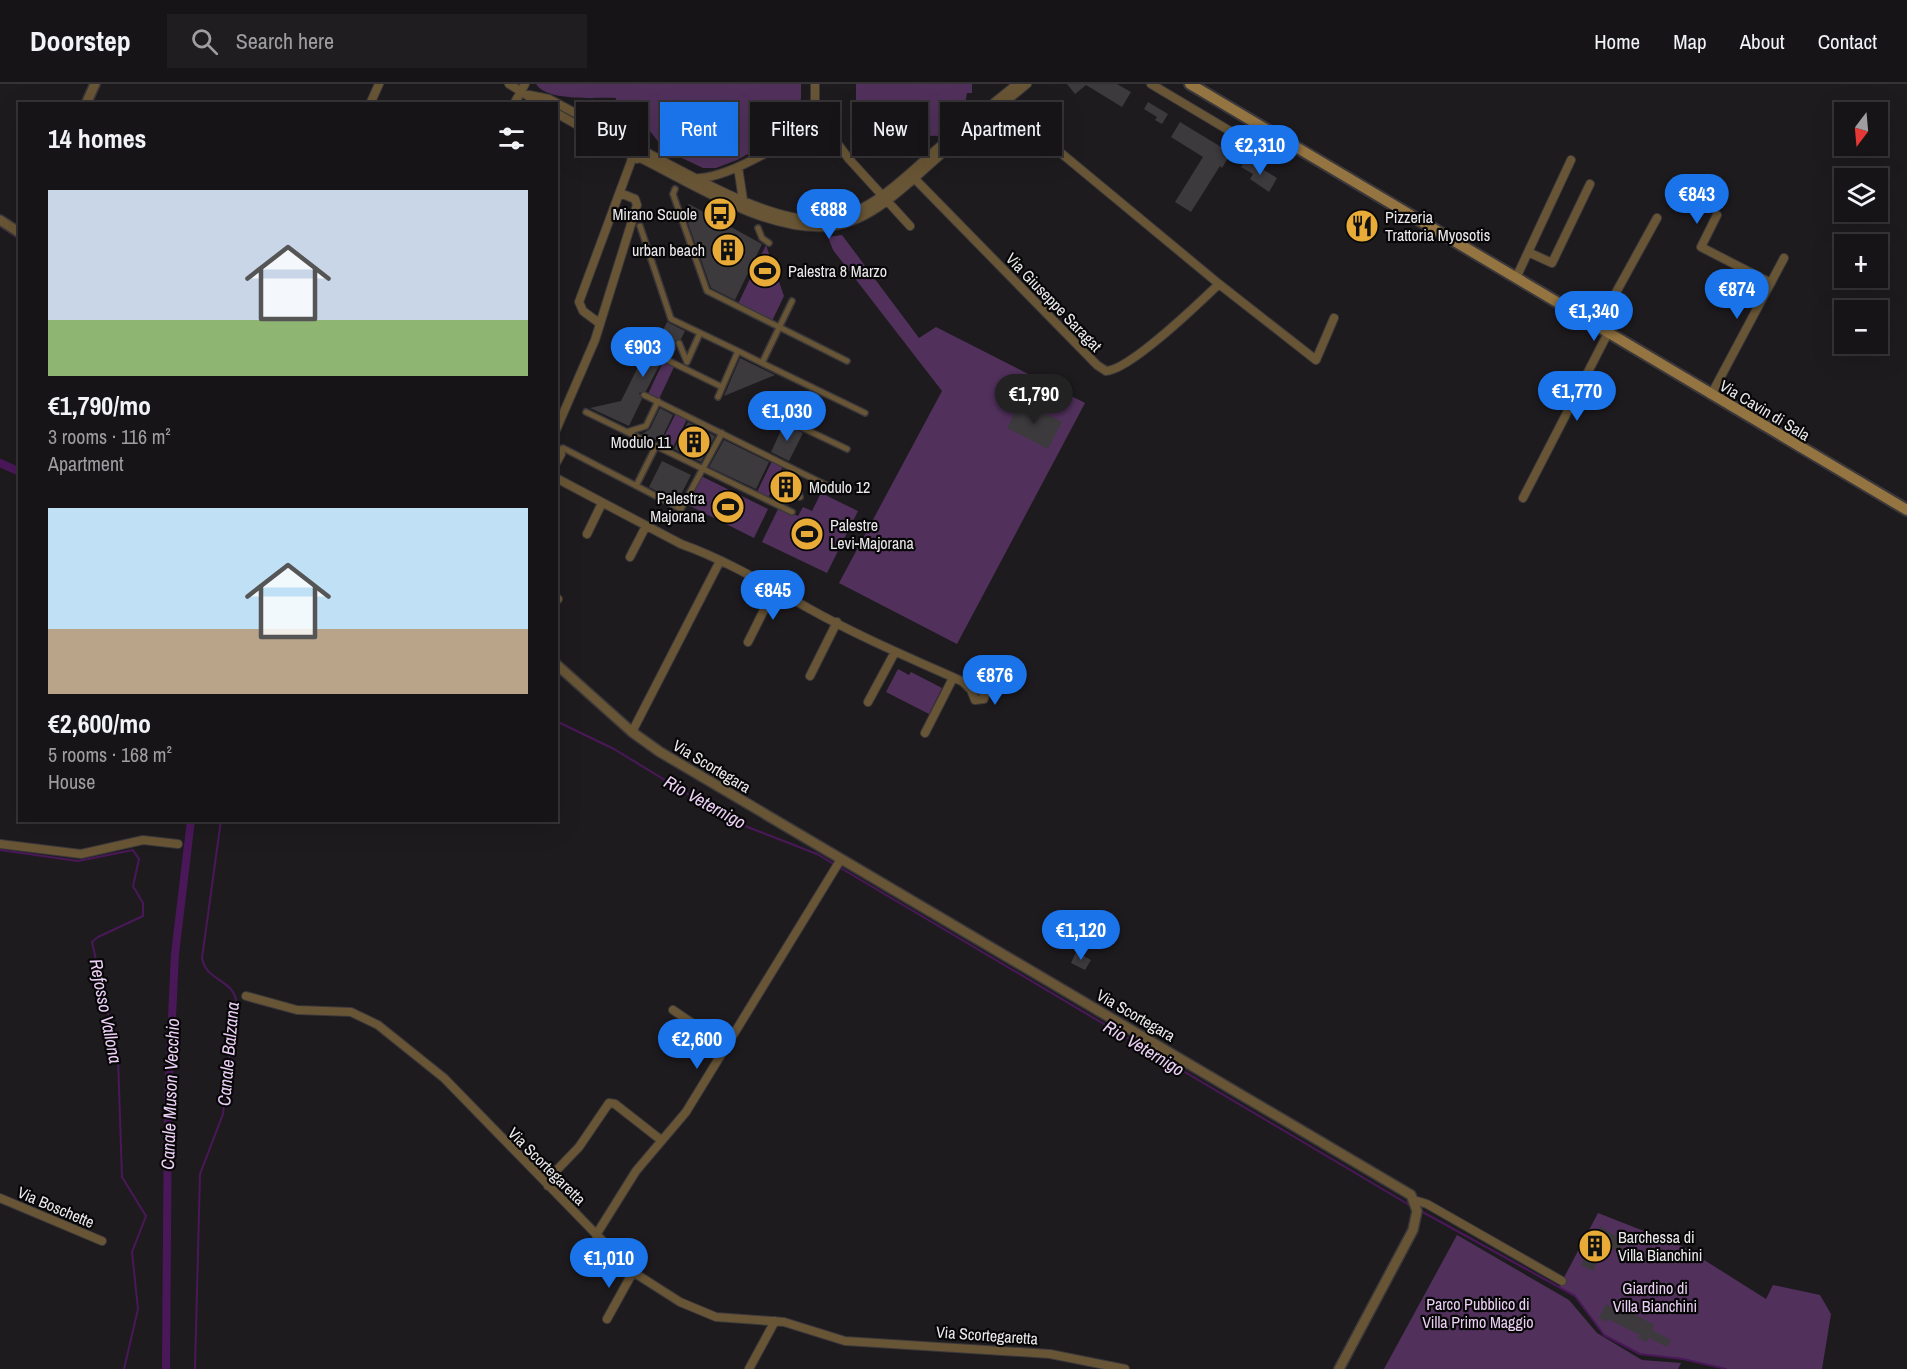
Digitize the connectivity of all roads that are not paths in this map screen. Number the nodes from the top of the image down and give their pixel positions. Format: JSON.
{"nodes":[{"id":1,"x":95,"y":84,"type":"edge"},
{"id":2,"x":379,"y":84,"type":"edge"},
{"id":3,"x":509,"y":84,"type":"edge"},
{"id":4,"x":815,"y":84,"type":"edge"},
{"id":5,"x":1017,"y":84,"type":"edge"},
{"id":6,"x":1027,"y":84,"type":"edge"},
{"id":7,"x":1151,"y":84,"type":"edge"},
{"id":8,"x":1190,"y":84,"type":"edge"},
{"id":9,"x":523,"y":87,"type":"edge"},
{"id":10,"x":529,"y":95,"type":"junction"},
{"id":11,"x":87,"y":102,"type":"edge"},
{"id":12,"x":371,"y":102,"type":"edge"},
{"id":13,"x":515,"y":102,"type":"edge"},
{"id":14,"x":538,"y":102,"type":"edge"},
{"id":15,"x":551,"y":102,"type":"edge"},
{"id":16,"x":815,"y":102,"type":"edge"},
{"id":17,"x":1000,"y":102,"type":"joint"},
{"id":18,"x":558,"y":112,"type":"edge"},
{"id":19,"x":576,"y":121,"type":"edge"},
{"id":20,"x":840,"y":145,"type":"edge"},
{"id":21,"x":940,"y":151,"type":"edge"},
{"id":22,"x":1062,"y":154,"type":"edge"},
{"id":23,"x":639,"y":156,"type":"junction"},
{"id":24,"x":758,"y":156,"type":"edge"},
{"id":25,"x":1277,"y":159,"type":"dead end"},
{"id":26,"x":1571,"y":160,"type":"dead end"},
{"id":27,"x":738,"y":167,"type":"junction"},
{"id":28,"x":911,"y":175,"type":"junction"},
{"id":29,"x":699,"y":178,"type":"junction"},
{"id":30,"x":1590,"y":184,"type":"dead end"},
{"id":31,"x":675,"y":189,"type":"dead end"},
{"id":32,"x":620,"y":193,"type":"junction"},
{"id":33,"x":884,"y":198,"type":"junction"},
{"id":34,"x":743,"y":200,"type":"junction"},
{"id":35,"x":1717,"y":215,"type":"dead end"},
{"id":36,"x":1657,"y":218,"type":"dead end"},
{"id":37,"x":0,"y":220,"type":"edge"},
{"id":38,"x":640,"y":226,"type":"dead end"},
{"id":39,"x":910,"y":226,"type":"dead end"},
{"id":40,"x":759,"y":228,"type":"dead end"},
{"id":41,"x":18,"y":232,"type":"edge"},
{"id":42,"x":769,"y":243,"type":"dead end"},
{"id":43,"x":1528,"y":252,"type":"junction"},
{"id":44,"x":1784,"y":258,"type":"dead end"},
{"id":45,"x":1516,"y":279,"type":"junction"},
{"id":46,"x":1771,"y":283,"type":"junction"},
{"id":47,"x":1219,"y":284,"type":"junction"},
{"id":48,"x":792,"y":301,"type":"dead end"},
{"id":49,"x":1334,"y":318,"type":"dead end"},
{"id":50,"x":599,"y":323,"type":"junction"},
{"id":51,"x":780,"y":327,"type":"junction"},
{"id":52,"x":1597,"y":327,"type":"junction"},
{"id":53,"x":700,"y":333,"type":"junction"},
{"id":54,"x":1608,"y":333,"type":"junction"},
{"id":55,"x":679,"y":344,"type":"dead end"},
{"id":56,"x":738,"y":351,"type":"junction"},
{"id":57,"x":663,"y":358,"type":"dead end"},
{"id":58,"x":847,"y":361,"type":"dead end"},
{"id":59,"x":762,"y":363,"type":"junction"},
{"id":60,"x":722,"y":387,"type":"junction"},
{"id":61,"x":644,"y":395,"type":"dead end"},
{"id":62,"x":1711,"y":395,"type":"junction"},
{"id":63,"x":718,"y":397,"type":"dead end"},
{"id":64,"x":658,"y":401,"type":"junction"},
{"id":65,"x":586,"y":412,"type":"dead end"},
{"id":66,"x":865,"y":413,"type":"dead end"},
{"id":67,"x":786,"y":420,"type":"dead end"},
{"id":68,"x":558,"y":425,"type":"edge"},
{"id":69,"x":627,"y":432,"type":"junction"},
{"id":70,"x":722,"y":433,"type":"junction"},
{"id":71,"x":656,"y":446,"type":"junction"},
{"id":72,"x":558,"y":447,"type":"edge"},
{"id":73,"x":847,"y":449,"type":"dead end"},
{"id":74,"x":704,"y":469,"type":"junction"},
{"id":75,"x":558,"y":480,"type":"edge"},
{"id":76,"x":637,"y":484,"type":"junction"},
{"id":77,"x":826,"y":485,"type":"dead end"},
{"id":78,"x":797,"y":486,"type":"dead end"},
{"id":79,"x":800,"y":497,"type":"dead end"},
{"id":80,"x":1522,"y":498,"type":"dead end"},
{"id":81,"x":602,"y":503,"type":"junction"},
{"id":82,"x":1907,"y":510,"type":"edge"},
{"id":83,"x":792,"y":512,"type":"dead end"},
{"id":84,"x":646,"y":526,"type":"junction"},
{"id":85,"x":587,"y":534,"type":"dead end"},
{"id":86,"x":630,"y":557,"type":"dead end"},
{"id":87,"x":720,"y":561,"type":"junction"},
{"id":88,"x":775,"y":588,"type":"junction"},
{"id":89,"x":837,"y":622,"type":"junction"},
{"id":90,"x":748,"y":642,"type":"dead end"},
{"id":91,"x":895,"y":652,"type":"junction"},
{"id":92,"x":558,"y":666,"type":"edge"},
{"id":93,"x":810,"y":676,"type":"dead end"},
{"id":94,"x":953,"y":678,"type":"junction"},
{"id":95,"x":964,"y":683,"type":"dead end"},
{"id":96,"x":868,"y":702,"type":"dead end"},
{"id":97,"x":632,"y":732,"type":"junction"},
{"id":98,"x":925,"y":733,"type":"dead end"},
{"id":99,"x":0,"y":844,"type":"edge"},
{"id":100,"x":178,"y":844,"type":"dead end"},
{"id":101,"x":841,"y":859,"type":"junction"},
{"id":102,"x":246,"y":996,"type":"dead end"},
{"id":103,"x":673,"y":1010,"type":"dead end"},
{"id":104,"x":727,"y":1047,"type":"junction"},
{"id":105,"x":661,"y":1140,"type":"junction"},
{"id":106,"x":548,"y":1186,"type":"junction"},
{"id":107,"x":0,"y":1198,"type":"edge"},
{"id":108,"x":1415,"y":1202,"type":"junction"},
{"id":109,"x":596,"y":1235,"type":"junction"},
{"id":110,"x":102,"y":1241,"type":"dead end"},
{"id":111,"x":633,"y":1272,"type":"junction"},
{"id":112,"x":1562,"y":1281,"type":"dead end"},
{"id":113,"x":607,"y":1319,"type":"dead end"},
{"id":114,"x":775,"y":1321,"type":"junction"},
{"id":115,"x":749,"y":1369,"type":"edge"},
{"id":116,"x":1125,"y":1369,"type":"edge"},
{"id":117,"x":1340,"y":1369,"type":"edge"}],
"edges":[{"from":1,"to":11,"type":"street"},
{"from":2,"to":12,"type":"street"},
{"from":3,"to":9,"type":"street"},
{"from":4,"to":16,"type":"street"},
{"from":5,"to":17,"type":"street"},
{"from":6,"to":17,"type":"street"},
{"from":7,"to":25,"type":"street"},
{"from":8,"to":45,"type":"main road","name":"Via Cavin di Sala"},
{"from":9,"to":10,"type":"street"},
{"from":9,"to":13,"type":"street"},
{"from":10,"to":14,"type":"street"},
{"from":10,"to":15,"type":"street"},
{"from":18,"to":19,"type":"street"},
{"from":20,"to":33,"type":"street"},
{"from":21,"to":28,"type":"street"},
{"from":22,"to":47,"type":"street"},
{"from":23,"to":29,"type":"street"},
{"from":23,"to":32,"type":"street"},
{"from":23,"to":33,"type":"street"},
{"from":24,"to":27,"type":"street"},
{"from":26,"to":43,"type":"street"},
{"from":27,"to":29,"type":"street"},
{"from":27,"to":34,"type":"street"},
{"from":28,"to":33,"type":"street"},
{"from":28,"to":47,"type":"street","name":"Via Giuseppe Saragat"},
{"from":29,"to":34,"type":"street"},
{"from":30,"to":43,"type":"street"},
{"from":31,"to":51,"type":"street"},
{"from":32,"to":50,"type":"street"},
{"from":32,"to":50,"type":"street"},
{"from":33,"to":34,"type":"street"},
{"from":33,"to":39,"type":"street"},
{"from":35,"to":46,"type":"street"},
{"from":36,"to":52,"type":"street"},
{"from":37,"to":41,"type":"street"},
{"from":38,"to":53,"type":"street"},
{"from":40,"to":42,"type":"street"},
{"from":43,"to":45,"type":"street"},
{"from":44,"to":46,"type":"street"},
{"from":45,"to":52,"type":"main road","name":"Via Cavin di Sala"},
{"from":46,"to":62,"type":"street"},
{"from":47,"to":49,"type":"street"},
{"from":48,"to":51,"type":"street"},
{"from":50,"to":68,"type":"street"},
{"from":51,"to":58,"type":"street"},
{"from":51,"to":59,"type":"street"},
{"from":52,"to":54,"type":"main road","name":"Via Cavin di Sala"},
{"from":53,"to":55,"type":"street"},
{"from":53,"to":56,"type":"street"},
{"from":54,"to":62,"type":"main road","name":"Via Cavin di Sala"},
{"from":54,"to":80,"type":"street"},
{"from":56,"to":59,"type":"street"},
{"from":56,"to":60,"type":"street"},
{"from":57,"to":60,"type":"street"},
{"from":59,"to":66,"type":"street"},
{"from":60,"to":63,"type":"street"},
{"from":61,"to":64,"type":"street"},
{"from":62,"to":82,"type":"main road","name":"Via Cavin di Sala"},
{"from":64,"to":69,"type":"street"},
{"from":64,"to":70,"type":"street"},
{"from":65,"to":69,"type":"street"},
{"from":67,"to":73,"type":"street"},
{"from":69,"to":71,"type":"street"},
{"from":70,"to":74,"type":"street"},
{"from":70,"to":77,"type":"street"},
{"from":71,"to":74,"type":"street"},
{"from":71,"to":76,"type":"street"},
{"from":72,"to":76,"type":"street"},
{"from":74,"to":76,"type":"street"},
{"from":74,"to":83,"type":"street"},
{"from":75,"to":81,"type":"street"},
{"from":78,"to":79,"type":"street"},
{"from":81,"to":84,"type":"street"},
{"from":81,"to":85,"type":"street"},
{"from":84,"to":86,"type":"street"},
{"from":84,"to":87,"type":"street"},
{"from":87,"to":88,"type":"street"},
{"from":87,"to":97,"type":"street"},
{"from":88,"to":89,"type":"street"},
{"from":88,"to":90,"type":"street"},
{"from":89,"to":91,"type":"street"},
{"from":89,"to":93,"type":"street"},
{"from":91,"to":94,"type":"street"},
{"from":91,"to":96,"type":"street"},
{"from":92,"to":97,"type":"street","name":"Via Scortegara"},
{"from":94,"to":95,"type":"street"},
{"from":94,"to":98,"type":"street"},
{"from":97,"to":101,"type":"street","name":"Via Scortegara"},
{"from":99,"to":100,"type":"street"},
{"from":101,"to":104,"type":"street"},
{"from":101,"to":108,"type":"street","name":"Via Scortegara"},
{"from":102,"to":106,"type":"street","name":"Via Scortegaretta"},
{"from":103,"to":104,"type":"street"},
{"from":104,"to":105,"type":"street"},
{"from":105,"to":106,"type":"street"},
{"from":105,"to":109,"type":"street"},
{"from":106,"to":109,"type":"street","name":"Via Scortegaretta"},
{"from":107,"to":110,"type":"street","name":"Via Boschette"},
{"from":108,"to":112,"type":"street","name":"Via Scortegara"},
{"from":108,"to":117,"type":"street"},
{"from":109,"to":111,"type":"street","name":"Via Scortegaretta"},
{"from":111,"to":113,"type":"street"},
{"from":111,"to":114,"type":"street","name":"Via Scortegaretta"},
{"from":114,"to":115,"type":"street"},
{"from":114,"to":116,"type":"street","name":"Via Scortegaretta"}]}
